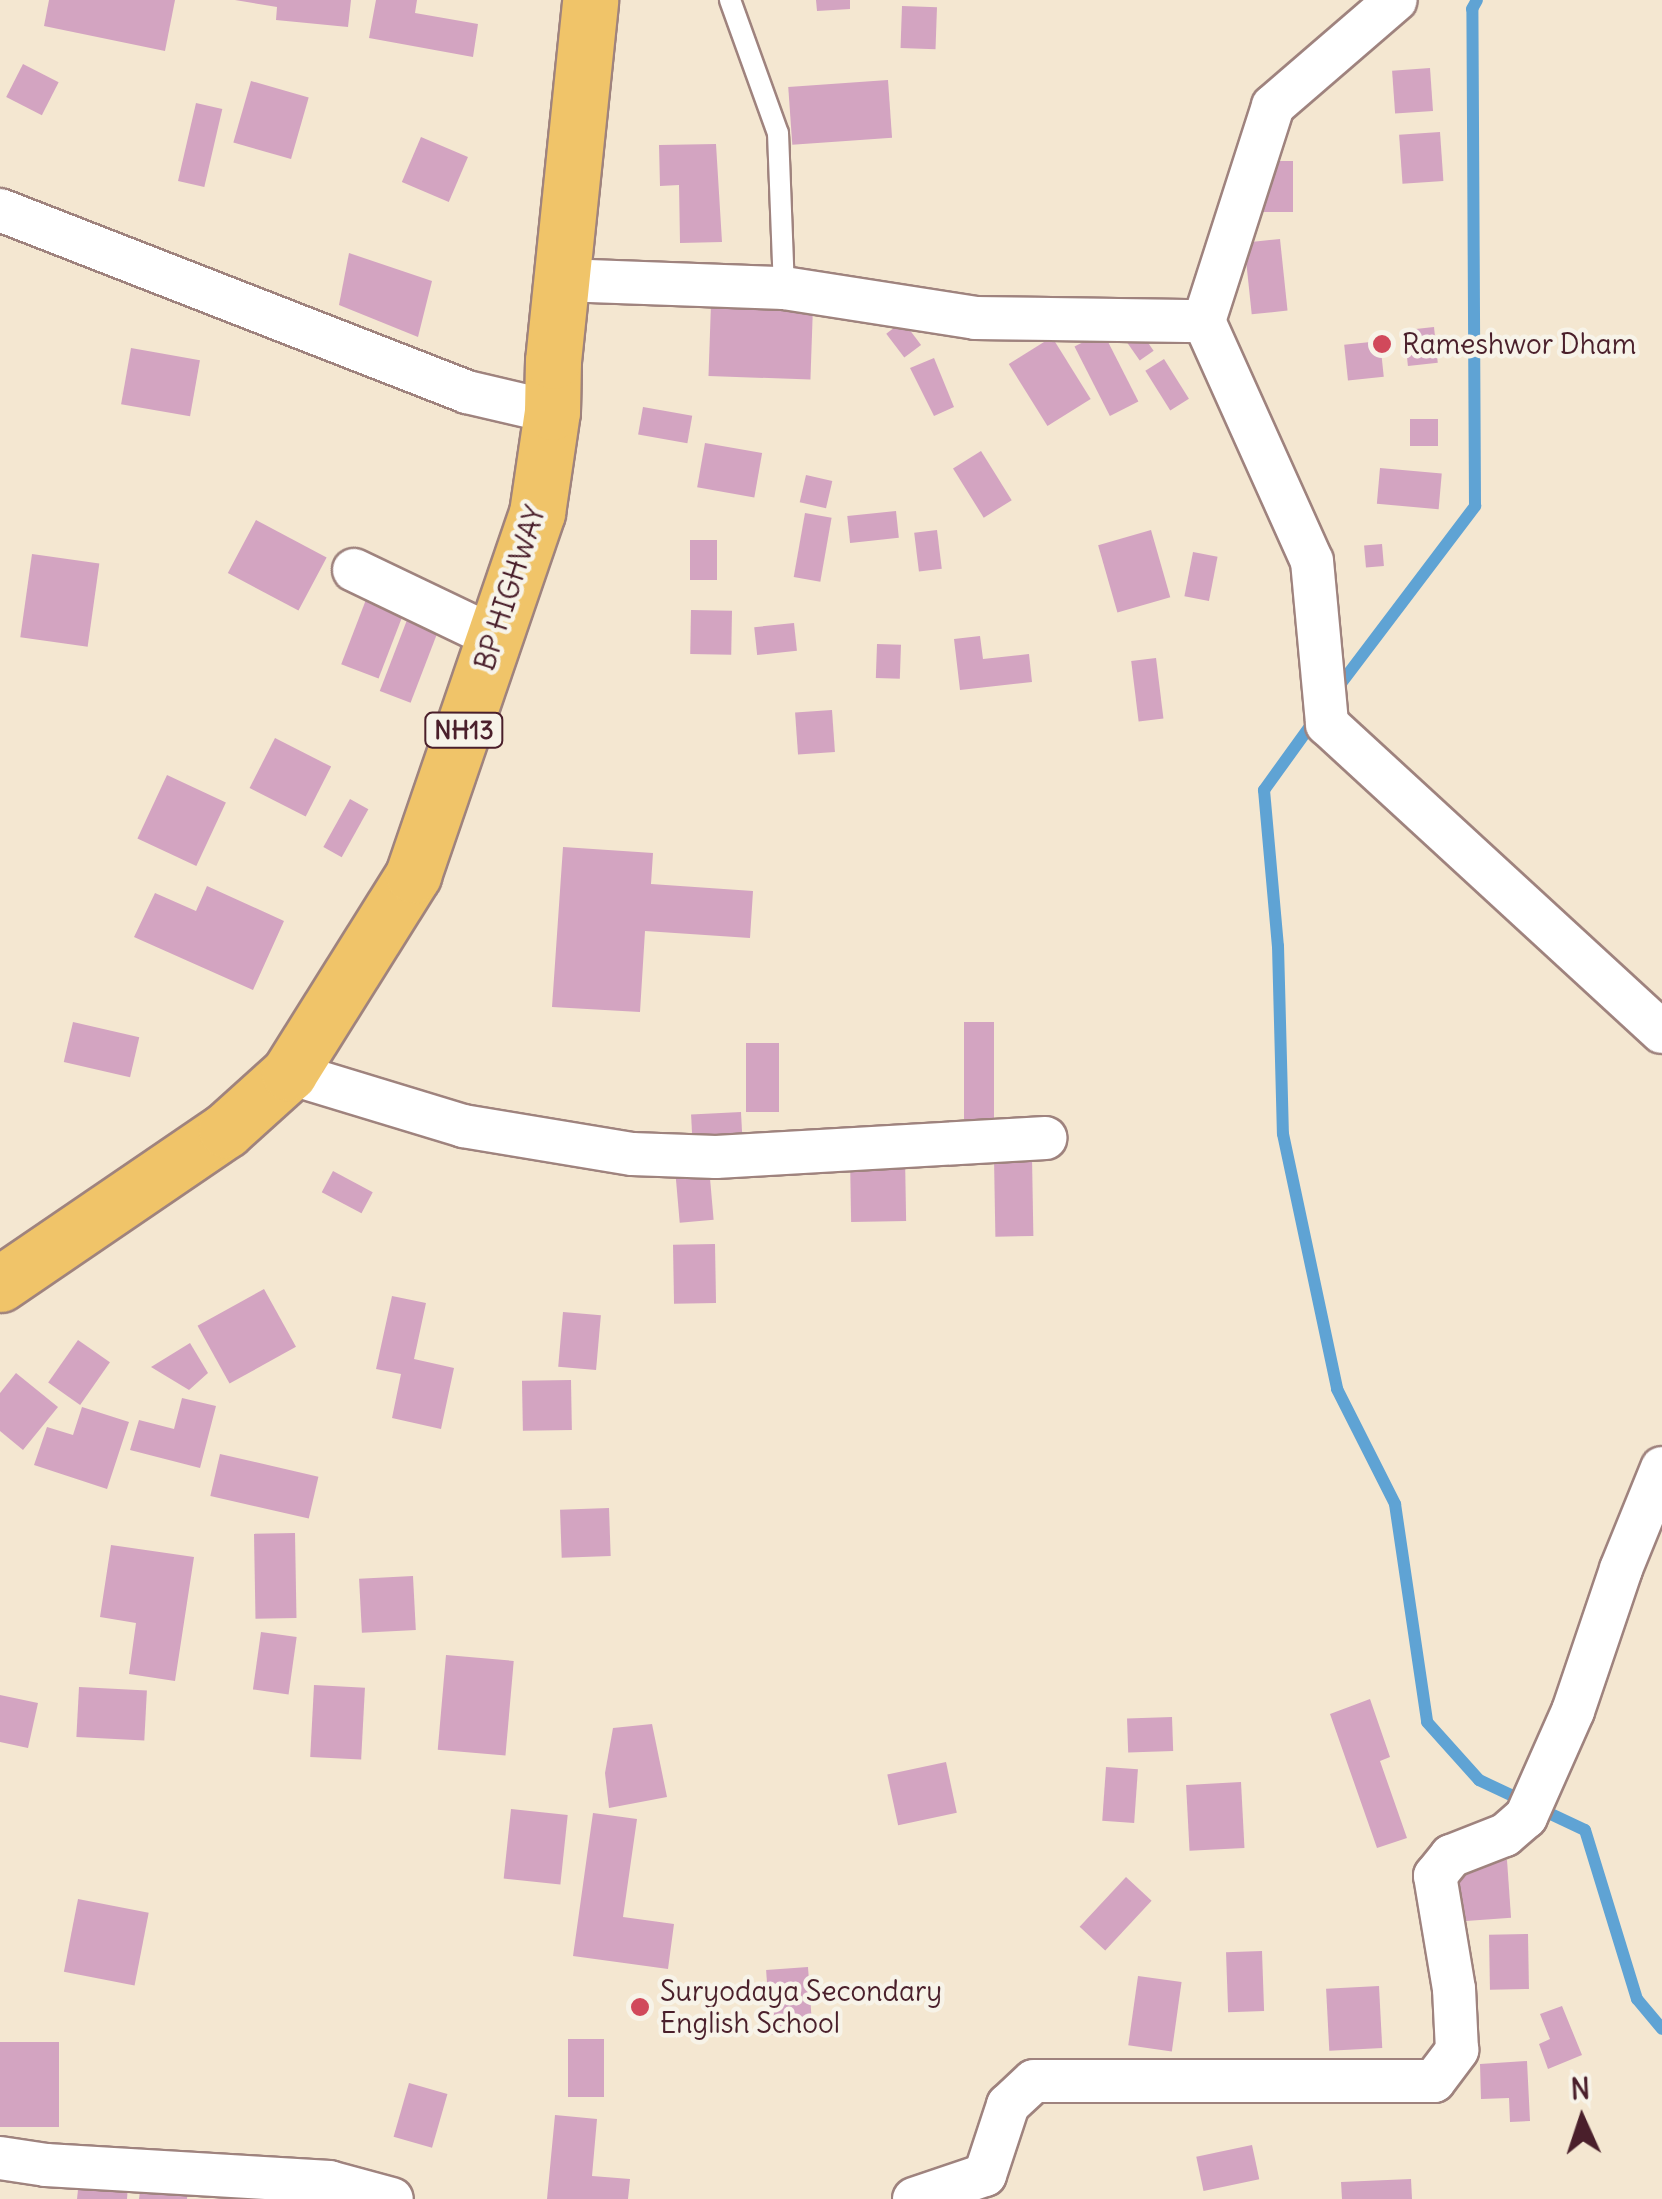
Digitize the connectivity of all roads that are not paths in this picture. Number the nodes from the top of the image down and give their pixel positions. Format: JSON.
{"nodes":[{"id":1,"x":590,"y":0,"type":"edge"},
{"id":2,"x":730,"y":0,"type":"edge"},
{"id":3,"x":1396,"y":0,"type":"edge"},
{"id":4,"x":0,"y":210,"type":"edge"},
{"id":5,"x":562,"y":280,"type":"junction"},
{"id":6,"x":784,"y":288,"type":"junction"},
{"id":7,"x":1204,"y":321,"type":"junction"},
{"id":8,"x":552,"y":412,"type":"junction"},
{"id":9,"x":354,"y":570,"type":"dead end"},
{"id":10,"x":494,"y":637,"type":"junction"},
{"id":11,"x":1662,"y":1032,"type":"edge"},
{"id":12,"x":289,"y":1073,"type":"junction"},
{"id":13,"x":1045,"y":1138,"type":"dead end"},
{"id":14,"x":0,"y":1284,"type":"edge"},
{"id":15,"x":1662,"y":1468,"type":"edge"},
{"id":16,"x":0,"y":2158,"type":"edge"},
{"id":17,"x":392,"y":2199,"type":"edge"},
{"id":18,"x":914,"y":2199,"type":"edge"}],
"edges":[{"from":1,"to":5,"type":"highway","name":"BP HIGHWAY","number":"NH13"},
{"from":2,"to":6,"type":"lane"},
{"from":3,"to":7,"type":"street"},
{"from":4,"to":8,"type":"street"},
{"from":5,"to":6,"type":"street"},
{"from":5,"to":8,"type":"highway","name":"BP HIGHWAY","number":"NH13"},
{"from":6,"to":7,"type":"street"},
{"from":7,"to":11,"type":"street"},
{"from":8,"to":10,"type":"highway","name":"BP HIGHWAY","number":"NH13"},
{"from":9,"to":10,"type":"street"},
{"from":10,"to":12,"type":"highway","name":"BP HIGHWAY","number":"NH13"},
{"from":12,"to":13,"type":"street"},
{"from":12,"to":14,"type":"highway","name":"BP HIGHWAY","number":"NH13"},
{"from":15,"to":18,"type":"street"},
{"from":16,"to":17,"type":"street"}]}
